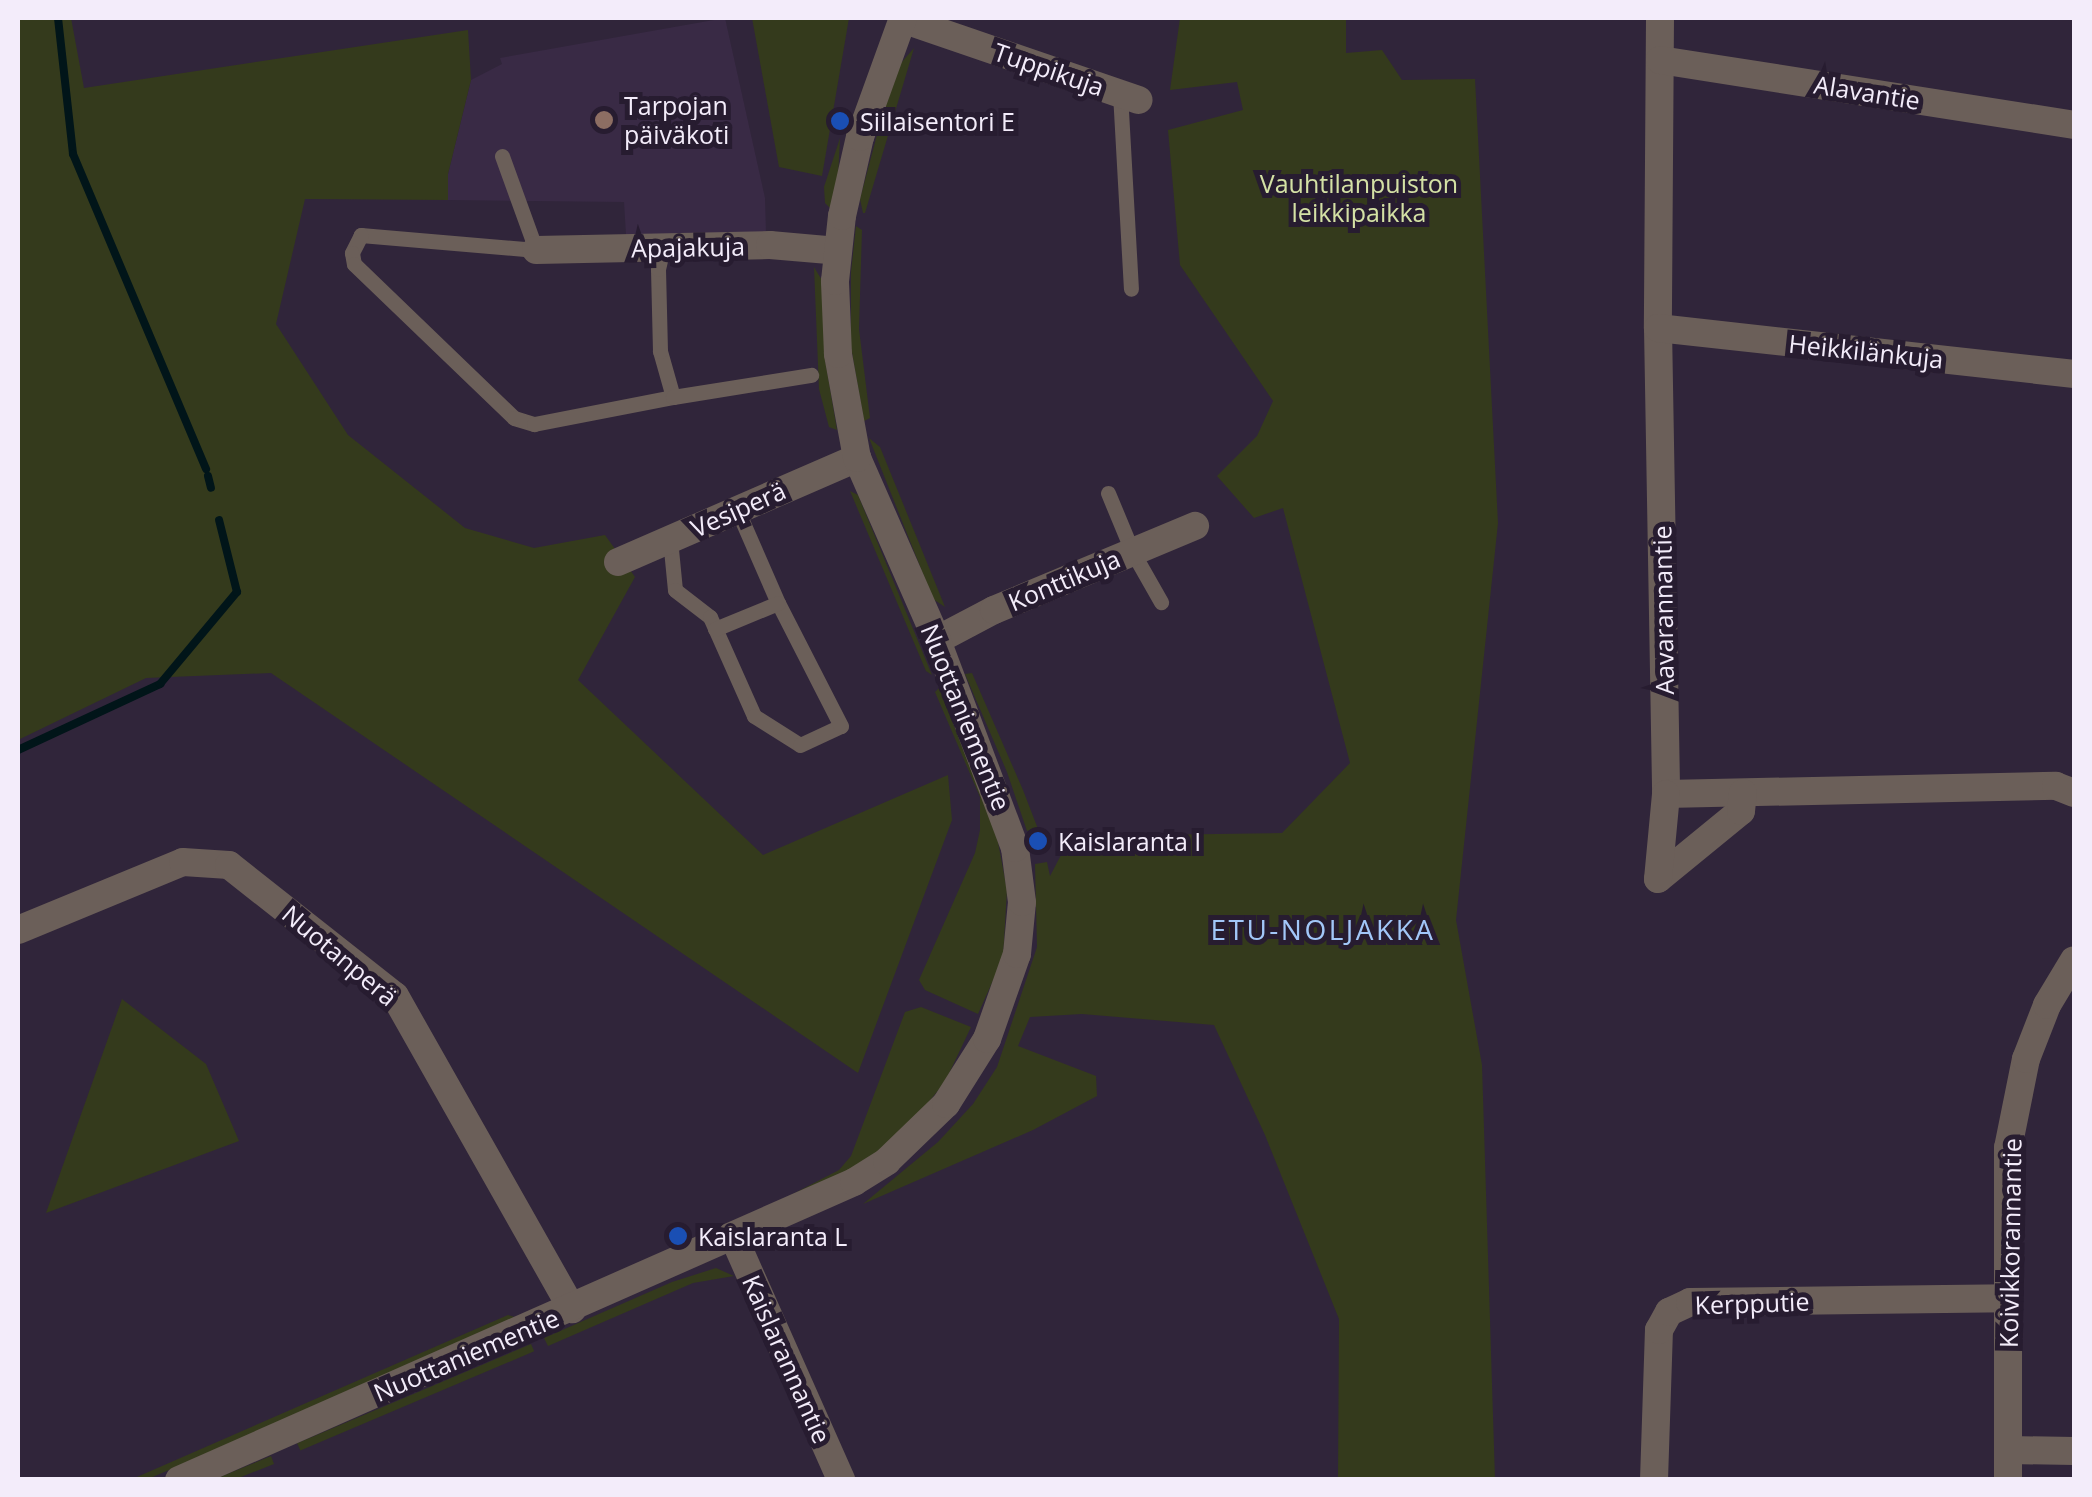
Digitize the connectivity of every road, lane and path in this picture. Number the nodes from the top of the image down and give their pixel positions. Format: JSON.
{"nodes":[{"id":1,"x":902,"y":18,"type":"edge"},
{"id":2,"x":1660,"y":18,"type":"edge"},
{"id":3,"x":1660,"y":60,"type":"junction"},
{"id":4,"x":1129,"y":97,"type":"joint"},
{"id":5,"x":2074,"y":125,"type":"edge"},
{"id":6,"x":502,"y":156,"type":"dead end"},
{"id":7,"x":662,"y":247,"type":"junction"},
{"id":8,"x":536,"y":250,"type":"junction"},
{"id":9,"x":838,"y":252,"type":"junction"},
{"id":10,"x":1131,"y":289,"type":"dead end"},
{"id":11,"x":1658,"y":328,"type":"junction"},
{"id":12,"x":2074,"y":374,"type":"edge"},
{"id":13,"x":811,"y":375,"type":"dead end"},
{"id":14,"x":674,"y":397,"type":"junction"},
{"id":15,"x":857,"y":458,"type":"junction"},
{"id":16,"x":1108,"y":493,"type":"dead end"},
{"id":17,"x":737,"y":510,"type":"junction"},
{"id":18,"x":1195,"y":526,"type":"dead end"},
{"id":19,"x":670,"y":539,"type":"junction"},
{"id":20,"x":1132,"y":551,"type":"junction"},
{"id":21,"x":618,"y":562,"type":"dead end"},
{"id":22,"x":1161,"y":602,"type":"dead end"},
{"id":23,"x":778,"y":604,"type":"junction"},
{"id":24,"x":715,"y":629,"type":"junction"},
{"id":25,"x":937,"y":640,"type":"junction"},
{"id":26,"x":1743,"y":793,"type":"junction"},
{"id":27,"x":2074,"y":793,"type":"edge"},
{"id":28,"x":1666,"y":794,"type":"junction"},
{"id":29,"x":18,"y":930,"type":"edge"},
{"id":30,"x":2074,"y":960,"type":"edge"},
{"id":31,"x":734,"y":1238,"type":"junction"},
{"id":32,"x":2007,"y":1298,"type":"junction"},
{"id":33,"x":572,"y":1309,"type":"junction"},
{"id":34,"x":2010,"y":1450,"type":"junction"},
{"id":35,"x":2074,"y":1451,"type":"edge"},
{"id":36,"x":179,"y":1480,"type":"edge"},
{"id":37,"x":840,"y":1480,"type":"edge"},
{"id":38,"x":1654,"y":1480,"type":"edge"},
{"id":39,"x":2008,"y":1480,"type":"edge"}],
"edges":[{"from":1,"to":4,"type":"street","name":"Tuppikuja"},
{"from":1,"to":9,"type":"street","name":"Nuottaniementie"},
{"from":2,"to":3,"type":"street","name":"Aavarannantie"},
{"from":3,"to":5,"type":"street","name":"Alavantie"},
{"from":3,"to":11,"type":"street","name":"Aavarannantie"},
{"from":4,"to":10,"type":"lane"},
{"from":6,"to":8,"type":"lane"},
{"from":7,"to":8,"type":"street","name":"Apajakuja"},
{"from":7,"to":9,"type":"street","name":"Apajakuja"},
{"from":7,"to":14,"type":"lane"},
{"from":8,"to":14,"type":"lane"},
{"from":9,"to":15,"type":"street","name":"Nuottaniementie"},
{"from":11,"to":12,"type":"street","name":"Heikkilänkuja"},
{"from":11,"to":28,"type":"street","name":"Aavarannantie"},
{"from":13,"to":14,"type":"lane"},
{"from":15,"to":17,"type":"street","name":"Vesiperä"},
{"from":15,"to":25,"type":"street","name":"Nuottaniementie"},
{"from":16,"to":20,"type":"lane"},
{"from":17,"to":19,"type":"street","name":"Vesiperä"},
{"from":17,"to":23,"type":"lane"},
{"from":18,"to":20,"type":"street","name":"Konttikuja"},
{"from":19,"to":21,"type":"street","name":"Vesiperä"},
{"from":19,"to":24,"type":"lane"},
{"from":20,"to":22,"type":"lane"},
{"from":20,"to":25,"type":"street","name":"Konttikuja"},
{"from":23,"to":24,"type":"lane"},
{"from":23,"to":24,"type":"lane"},
{"from":25,"to":31,"type":"street","name":"Nuottaniementie"},
{"from":26,"to":27,"type":"street"},
{"from":26,"to":28,"type":"street"},
{"from":26,"to":28,"type":"street","name":"Aavarannantie"},
{"from":29,"to":33,"type":"street","name":"Nuotanperä"},
{"from":30,"to":32,"type":"street","name":"Koivikkorannantie"},
{"from":31,"to":33,"type":"street","name":"Nuottaniementie"},
{"from":31,"to":37,"type":"street","name":"Kaislarannantie"},
{"from":32,"to":34,"type":"street","name":"Koivikkorannantie"},
{"from":32,"to":38,"type":"street","name":"Kerpputie"},
{"from":33,"to":36,"type":"street","name":"Nuottaniementie"},
{"from":34,"to":35,"type":"street"},
{"from":34,"to":39,"type":"street","name":"Koivikkorannantie"}]}
